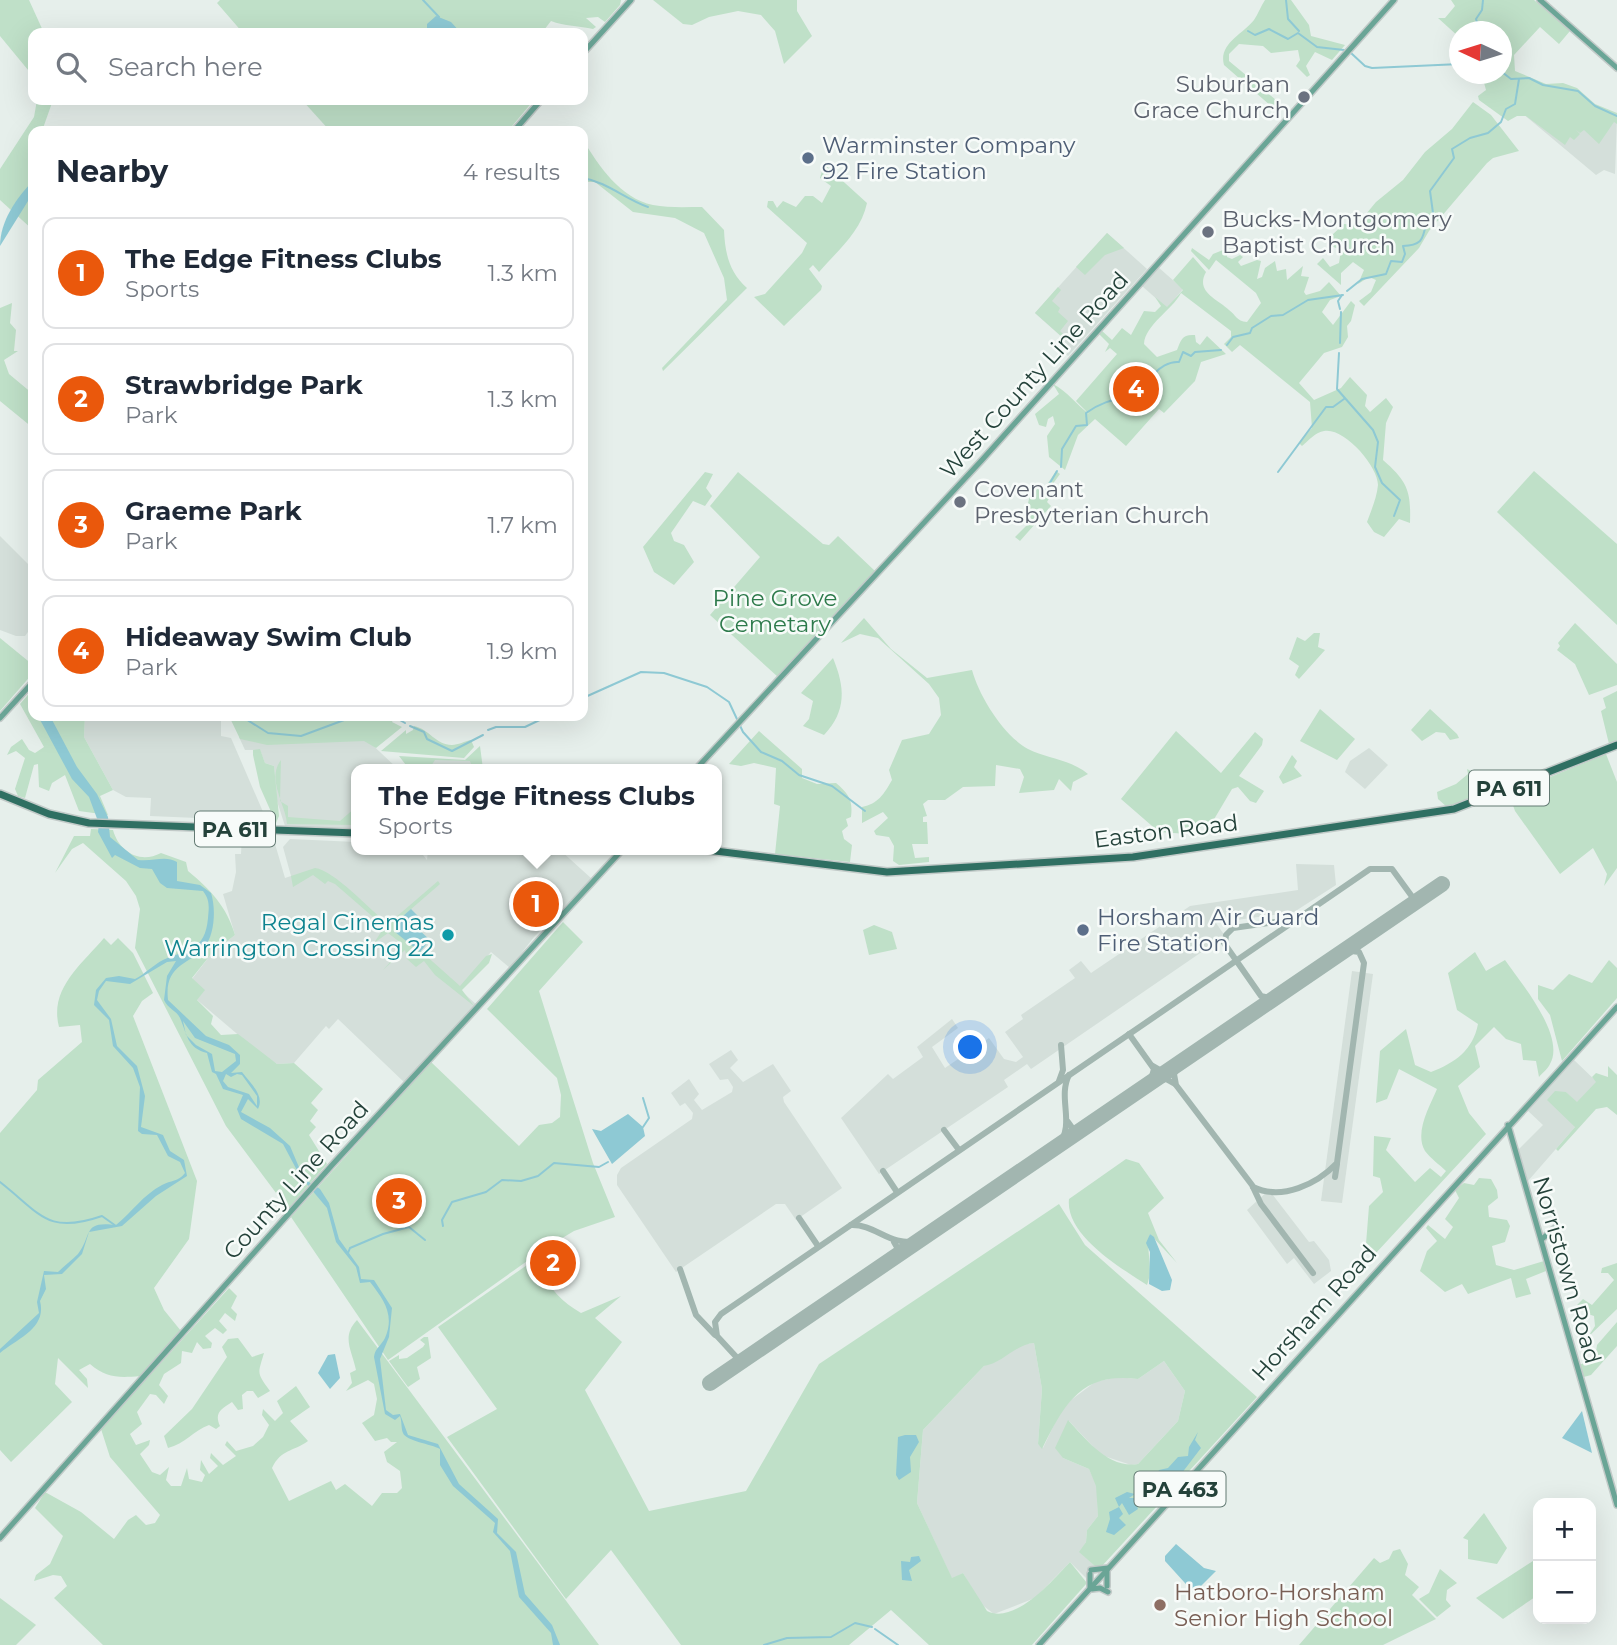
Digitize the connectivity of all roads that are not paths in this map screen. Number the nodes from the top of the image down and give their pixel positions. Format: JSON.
{"nodes":[{"id":1,"x":631,"y":0,"type":"edge"},
{"id":2,"x":1394,"y":0,"type":"edge"},
{"id":3,"x":1540,"y":0,"type":"edge"},
{"id":4,"x":588,"y":47,"type":"edge"},
{"id":5,"x":1617,"y":68,"type":"edge"},
{"id":6,"x":537,"y":105,"type":"edge"},
{"id":7,"x":518,"y":126,"type":"edge"},
{"id":8,"x":28,"y":687,"type":"edge"},
{"id":9,"x":0,"y":718,"type":"edge"},
{"id":10,"x":1617,"y":745,"type":"edge"},
{"id":11,"x":701,"y":764,"type":"edge"},
{"id":12,"x":0,"y":794,"type":"edge"},
{"id":13,"x":351,"y":833,"type":"edge"},
{"id":14,"x":722,"y":852,"type":"edge"},
{"id":15,"x":617,"y":855,"type":"edge"},
{"id":16,"x":1617,"y":1007,"type":"edge"},
{"id":17,"x":1508,"y":1125,"type":"junction"},
{"id":18,"x":1536,"y":1222,"type":"junction"},
{"id":19,"x":1542,"y":1245,"type":"junction"},
{"id":20,"x":1617,"y":1505,"type":"edge"},
{"id":21,"x":0,"y":1538,"type":"edge"},
{"id":22,"x":1110,"y":1566,"type":"junction"},
{"id":23,"x":1089,"y":1590,"type":"junction"},
{"id":24,"x":1039,"y":1645,"type":"edge"}],
"edges":[{"from":1,"to":4,"type":"main road"},
{"from":2,"to":11,"type":"main road","name":"West County Line Road"},
{"from":3,"to":5,"type":"main road"},
{"from":6,"to":7,"type":"main road"},
{"from":8,"to":9,"type":"main road"},
{"from":10,"to":14,"type":"highway","name":"Easton Road","number":"PA 611"},
{"from":12,"to":13,"type":"highway","number":"PA 611"},
{"from":15,"to":21,"type":"main road","name":"County Line Road"},
{"from":16,"to":17,"type":"main road","name":"Horsham Road","number":"PA 463"},
{"from":17,"to":18,"type":"main road","name":"Norristown Road"},
{"from":17,"to":22,"type":"main road","name":"Horsham Road","number":"PA 463"},
{"from":18,"to":19,"type":"main road","name":"Norristown Road"},
{"from":18,"to":19,"type":"main road"},
{"from":19,"to":20,"type":"main road","name":"Norristown Road"},
{"from":22,"to":23,"type":"main road","name":"Horsham Road","number":"PA 463"},
{"from":22,"to":23,"type":"main road"},
{"from":22,"to":23,"type":"main road"},
{"from":23,"to":24,"type":"main road","name":"Horsham Road","number":"PA 463"}]}
